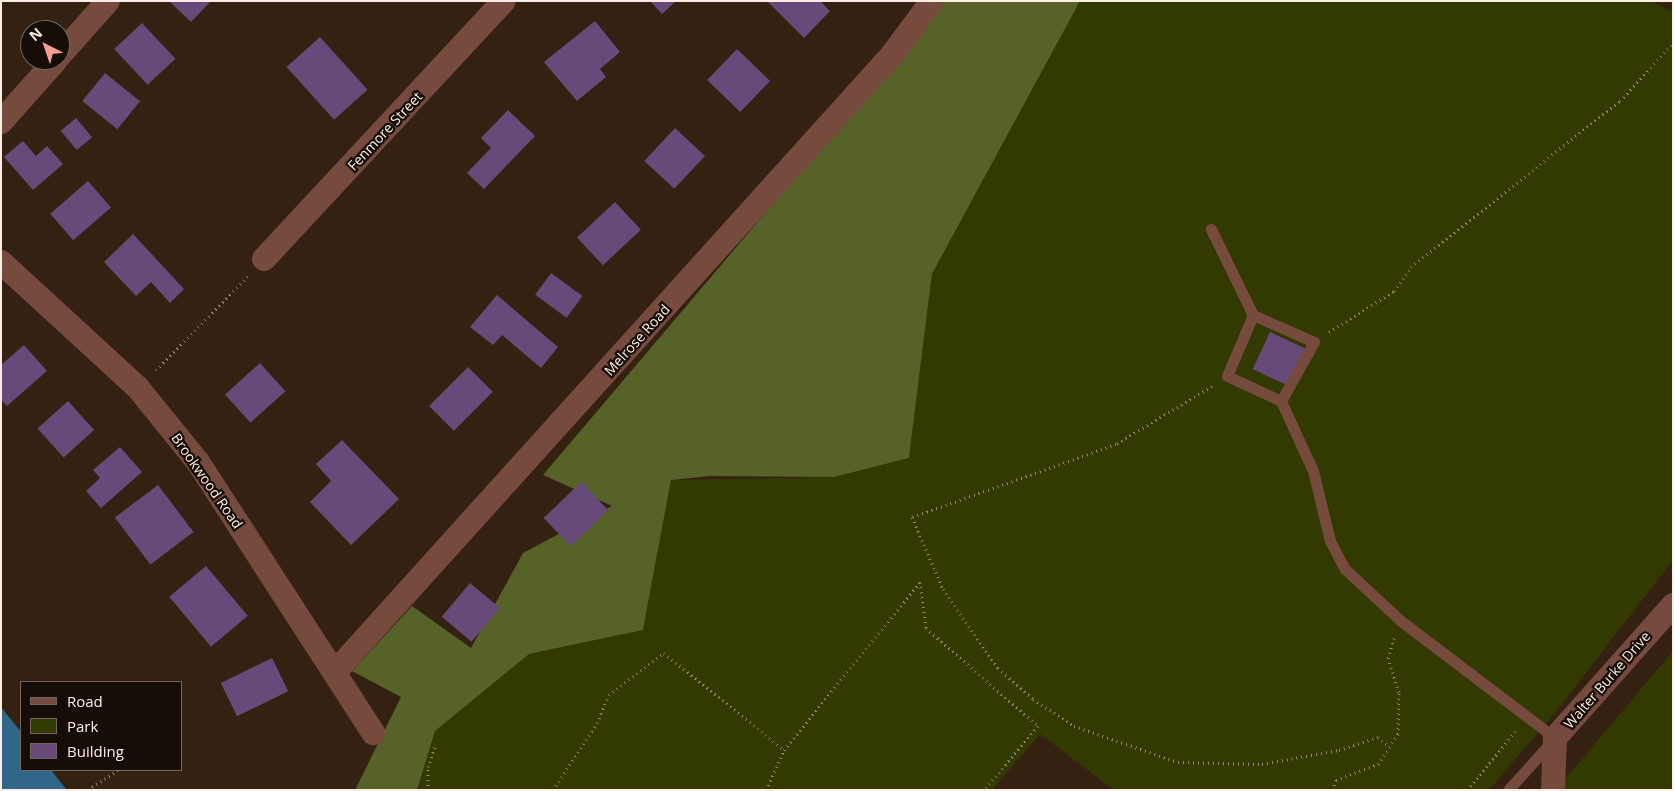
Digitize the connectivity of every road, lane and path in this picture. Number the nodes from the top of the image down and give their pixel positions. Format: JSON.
{"nodes":[{"id":1,"x":108,"y":1,"type":"edge"},
{"id":2,"x":504,"y":1,"type":"edge"},
{"id":3,"x":932,"y":1,"type":"edge"},
{"id":4,"x":1673,"y":42,"type":"edge"},
{"id":5,"x":70,"y":44,"type":"edge"},
{"id":6,"x":47,"y":70,"type":"edge"},
{"id":7,"x":1,"y":122,"type":"edge"},
{"id":8,"x":1211,"y":229,"type":"dead end"},
{"id":9,"x":264,"y":259,"type":"joint"},
{"id":10,"x":1,"y":262,"type":"edge"},
{"id":11,"x":1253,"y":315,"type":"junction"},
{"id":12,"x":1314,"y":342,"type":"junction"},
{"id":13,"x":1227,"y":376,"type":"junction"},
{"id":14,"x":138,"y":388,"type":"junction"},
{"id":15,"x":1281,"y":401,"type":"junction"},
{"id":16,"x":1673,"y":605,"type":"edge"},
{"id":17,"x":1401,"y":621,"type":"junction"},
{"id":18,"x":335,"y":672,"type":"junction"},
{"id":19,"x":1527,"y":717,"type":"junction"},
{"id":20,"x":373,"y":733,"type":"dead end"},
{"id":21,"x":1555,"y":738,"type":"junction"},
{"id":22,"x":436,"y":744,"type":"dead end"},
{"id":23,"x":1390,"y":746,"type":"junction"},
{"id":24,"x":784,"y":750,"type":"junction"},
{"id":25,"x":116,"y":771,"type":"edge"},
{"id":26,"x":88,"y":790,"type":"edge"},
{"id":27,"x":428,"y":790,"type":"edge"},
{"id":28,"x":553,"y":790,"type":"edge"},
{"id":29,"x":766,"y":790,"type":"edge"},
{"id":30,"x":984,"y":790,"type":"edge"},
{"id":31,"x":1332,"y":790,"type":"edge"},
{"id":32,"x":1466,"y":790,"type":"edge"},
{"id":33,"x":1508,"y":790,"type":"edge"},
{"id":34,"x":1553,"y":790,"type":"edge"}],
"edges":[{"from":1,"to":5,"type":"street"},
{"from":2,"to":9,"type":"street","name":"Fenmore Street"},
{"from":3,"to":18,"type":"street","name":"Melrose Road"},
{"from":4,"to":12,"type":"path"},
{"from":6,"to":7,"type":"street"},
{"from":8,"to":11,"type":"lane"},
{"from":9,"to":14,"type":"path"},
{"from":10,"to":14,"type":"street","name":"Brookwood Road"},
{"from":11,"to":12,"type":"lane"},
{"from":11,"to":13,"type":"lane"},
{"from":12,"to":15,"type":"lane"},
{"from":13,"to":15,"type":"lane"},
{"from":13,"to":23,"type":"path"},
{"from":14,"to":18,"type":"street","name":"Brookwood Road"},
{"from":15,"to":17,"type":"lane"},
{"from":16,"to":21,"type":"street","name":"Walter Burke Drive"},
{"from":17,"to":19,"type":"lane"},
{"from":17,"to":23,"type":"path"},
{"from":18,"to":20,"type":"street","name":"Brookwood Road"},
{"from":19,"to":21,"type":"lane"},
{"from":19,"to":32,"type":"path"},
{"from":21,"to":33,"type":"lane"},
{"from":21,"to":34,"type":"street","name":"Walter Burke Drive"},
{"from":22,"to":27,"type":"path"},
{"from":23,"to":31,"type":"path"},
{"from":24,"to":28,"type":"path"},
{"from":24,"to":29,"type":"path"},
{"from":24,"to":30,"type":"path"},
{"from":25,"to":26,"type":"path"}]}
